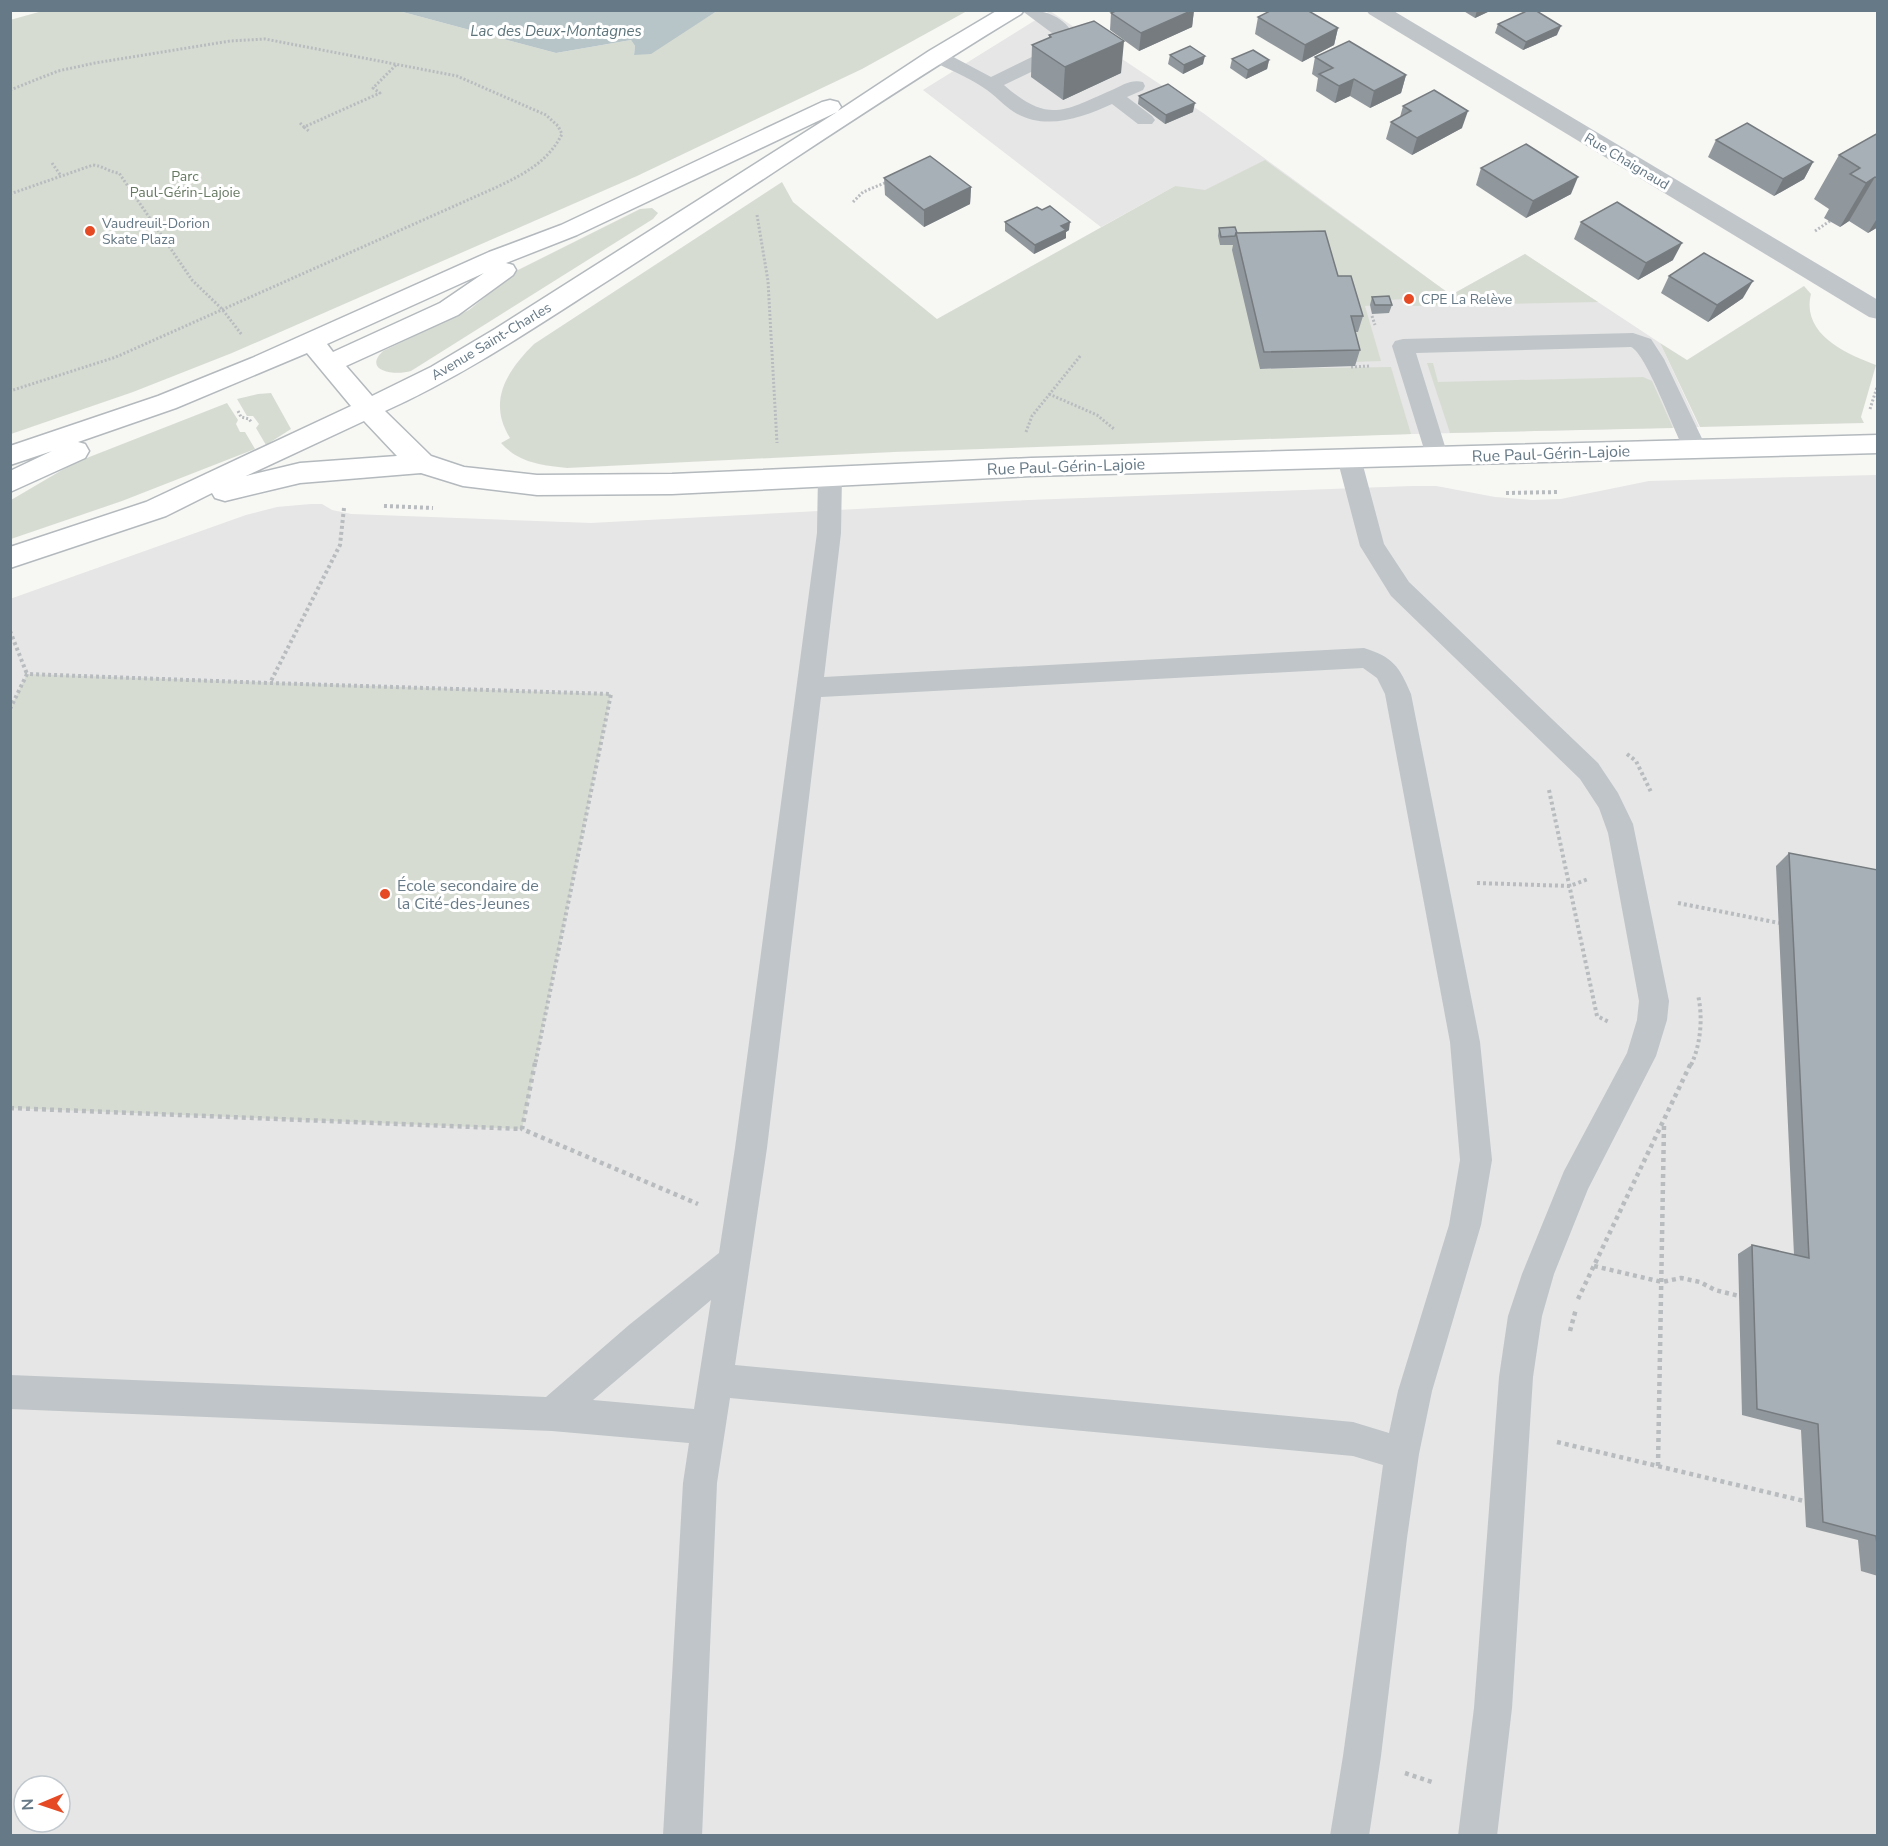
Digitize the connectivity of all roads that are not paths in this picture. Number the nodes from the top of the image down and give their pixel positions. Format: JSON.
{"nodes":[{"id":1,"x":1014,"y":10,"type":"edge"},
{"id":2,"x":1030,"y":10,"type":"edge"},
{"id":3,"x":1376,"y":10,"type":"edge"},
{"id":4,"x":937,"y":56,"type":"junction"},
{"id":5,"x":1123,"y":68,"type":"dead end"},
{"id":6,"x":991,"y":84,"type":"junction"},
{"id":7,"x":1136,"y":86,"type":"junction"},
{"id":8,"x":1113,"y":96,"type":"junction"},
{"id":9,"x":1153,"y":98,"type":"edge"},
{"id":10,"x":1145,"y":120,"type":"dead end"},
{"id":11,"x":569,"y":230,"type":"junction"},
{"id":12,"x":1878,"y":311,"type":"edge"},
{"id":13,"x":310,"y":342,"type":"junction"},
{"id":14,"x":329,"y":364,"type":"junction"},
{"id":15,"x":167,"y":402,"type":"junction"},
{"id":16,"x":367,"y":409,"type":"junction"},
{"id":17,"x":1878,"y":444,"type":"edge"},
{"id":18,"x":1695,"y":449,"type":"junction"},
{"id":19,"x":10,"y":456,"type":"edge"},
{"id":20,"x":1436,"y":456,"type":"junction"},
{"id":21,"x":1349,"y":458,"type":"junction"},
{"id":22,"x":422,"y":463,"type":"junction"},
{"id":23,"x":830,"y":476,"type":"junction"},
{"id":24,"x":10,"y":483,"type":"edge"},
{"id":25,"x":156,"y":509,"type":"junction"},
{"id":26,"x":10,"y":558,"type":"edge"},
{"id":27,"x":809,"y":688,"type":"junction"},
{"id":28,"x":733,"y":1262,"type":"junction"},
{"id":29,"x":714,"y":1380,"type":"junction"},
{"id":30,"x":10,"y":1392,"type":"edge"},
{"id":31,"x":552,"y":1414,"type":"junction"},
{"id":32,"x":708,"y":1427,"type":"junction"},
{"id":33,"x":1402,"y":1454,"type":"junction"},
{"id":34,"x":682,"y":1836,"type":"edge"},
{"id":35,"x":1349,"y":1836,"type":"edge"},
{"id":36,"x":1477,"y":1836,"type":"edge"}],
"edges":[{"from":1,"to":4,"type":"main road","name":"Avenue Saint-Charles"},
{"from":2,"to":6,"type":"lane"},
{"from":3,"to":12,"type":"street","name":"Rue Chaignaud"},
{"from":4,"to":6,"type":"lane"},
{"from":4,"to":11,"type":"main road","name":"Avenue Saint-Charles"},
{"from":4,"to":16,"type":"main road","name":"Avenue Saint-Charles"},
{"from":5,"to":7,"type":"lane"},
{"from":6,"to":8,"type":"lane"},
{"from":7,"to":8,"type":"lane"},
{"from":7,"to":9,"type":"lane"},
{"from":8,"to":10,"type":"lane"},
{"from":11,"to":13,"type":"main road","name":"Avenue Saint-Charles"},
{"from":11,"to":14,"type":"main road"},
{"from":13,"to":14,"type":"main road","name":"Rue Paul-Gérin-Lajoie"},
{"from":13,"to":15,"type":"main road","name":"Avenue Saint-Charles"},
{"from":14,"to":16,"type":"main road","name":"Rue Paul-Gérin-Lajoie"},
{"from":15,"to":19,"type":"main road","name":"Avenue Saint-Charles"},
{"from":15,"to":24,"type":"main road"},
{"from":16,"to":22,"type":"main road","name":"Rue Paul-Gérin-Lajoie"},
{"from":16,"to":25,"type":"main road","name":"Avenue Saint-Charles"},
{"from":17,"to":18,"type":"main road","name":"Rue Paul-Gérin-Lajoie"},
{"from":18,"to":20,"type":"main road","name":"Rue Paul-Gérin-Lajoie"},
{"from":18,"to":20,"type":"lane"},
{"from":20,"to":21,"type":"main road","name":"Rue Paul-Gérin-Lajoie"},
{"from":21,"to":23,"type":"main road","name":"Rue Paul-Gérin-Lajoie"},
{"from":21,"to":36,"type":"lane"},
{"from":22,"to":23,"type":"main road","name":"Rue Paul-Gérin-Lajoie"},
{"from":22,"to":25,"type":"main road"},
{"from":23,"to":27,"type":"lane"},
{"from":25,"to":26,"type":"main road","name":"Avenue Saint-Charles"},
{"from":27,"to":28,"type":"lane"},
{"from":27,"to":33,"type":"lane"},
{"from":28,"to":29,"type":"lane"},
{"from":28,"to":31,"type":"lane"},
{"from":29,"to":32,"type":"lane"},
{"from":29,"to":33,"type":"lane"},
{"from":30,"to":31,"type":"lane"},
{"from":31,"to":32,"type":"lane"},
{"from":32,"to":34,"type":"lane"},
{"from":33,"to":35,"type":"lane"}]}
